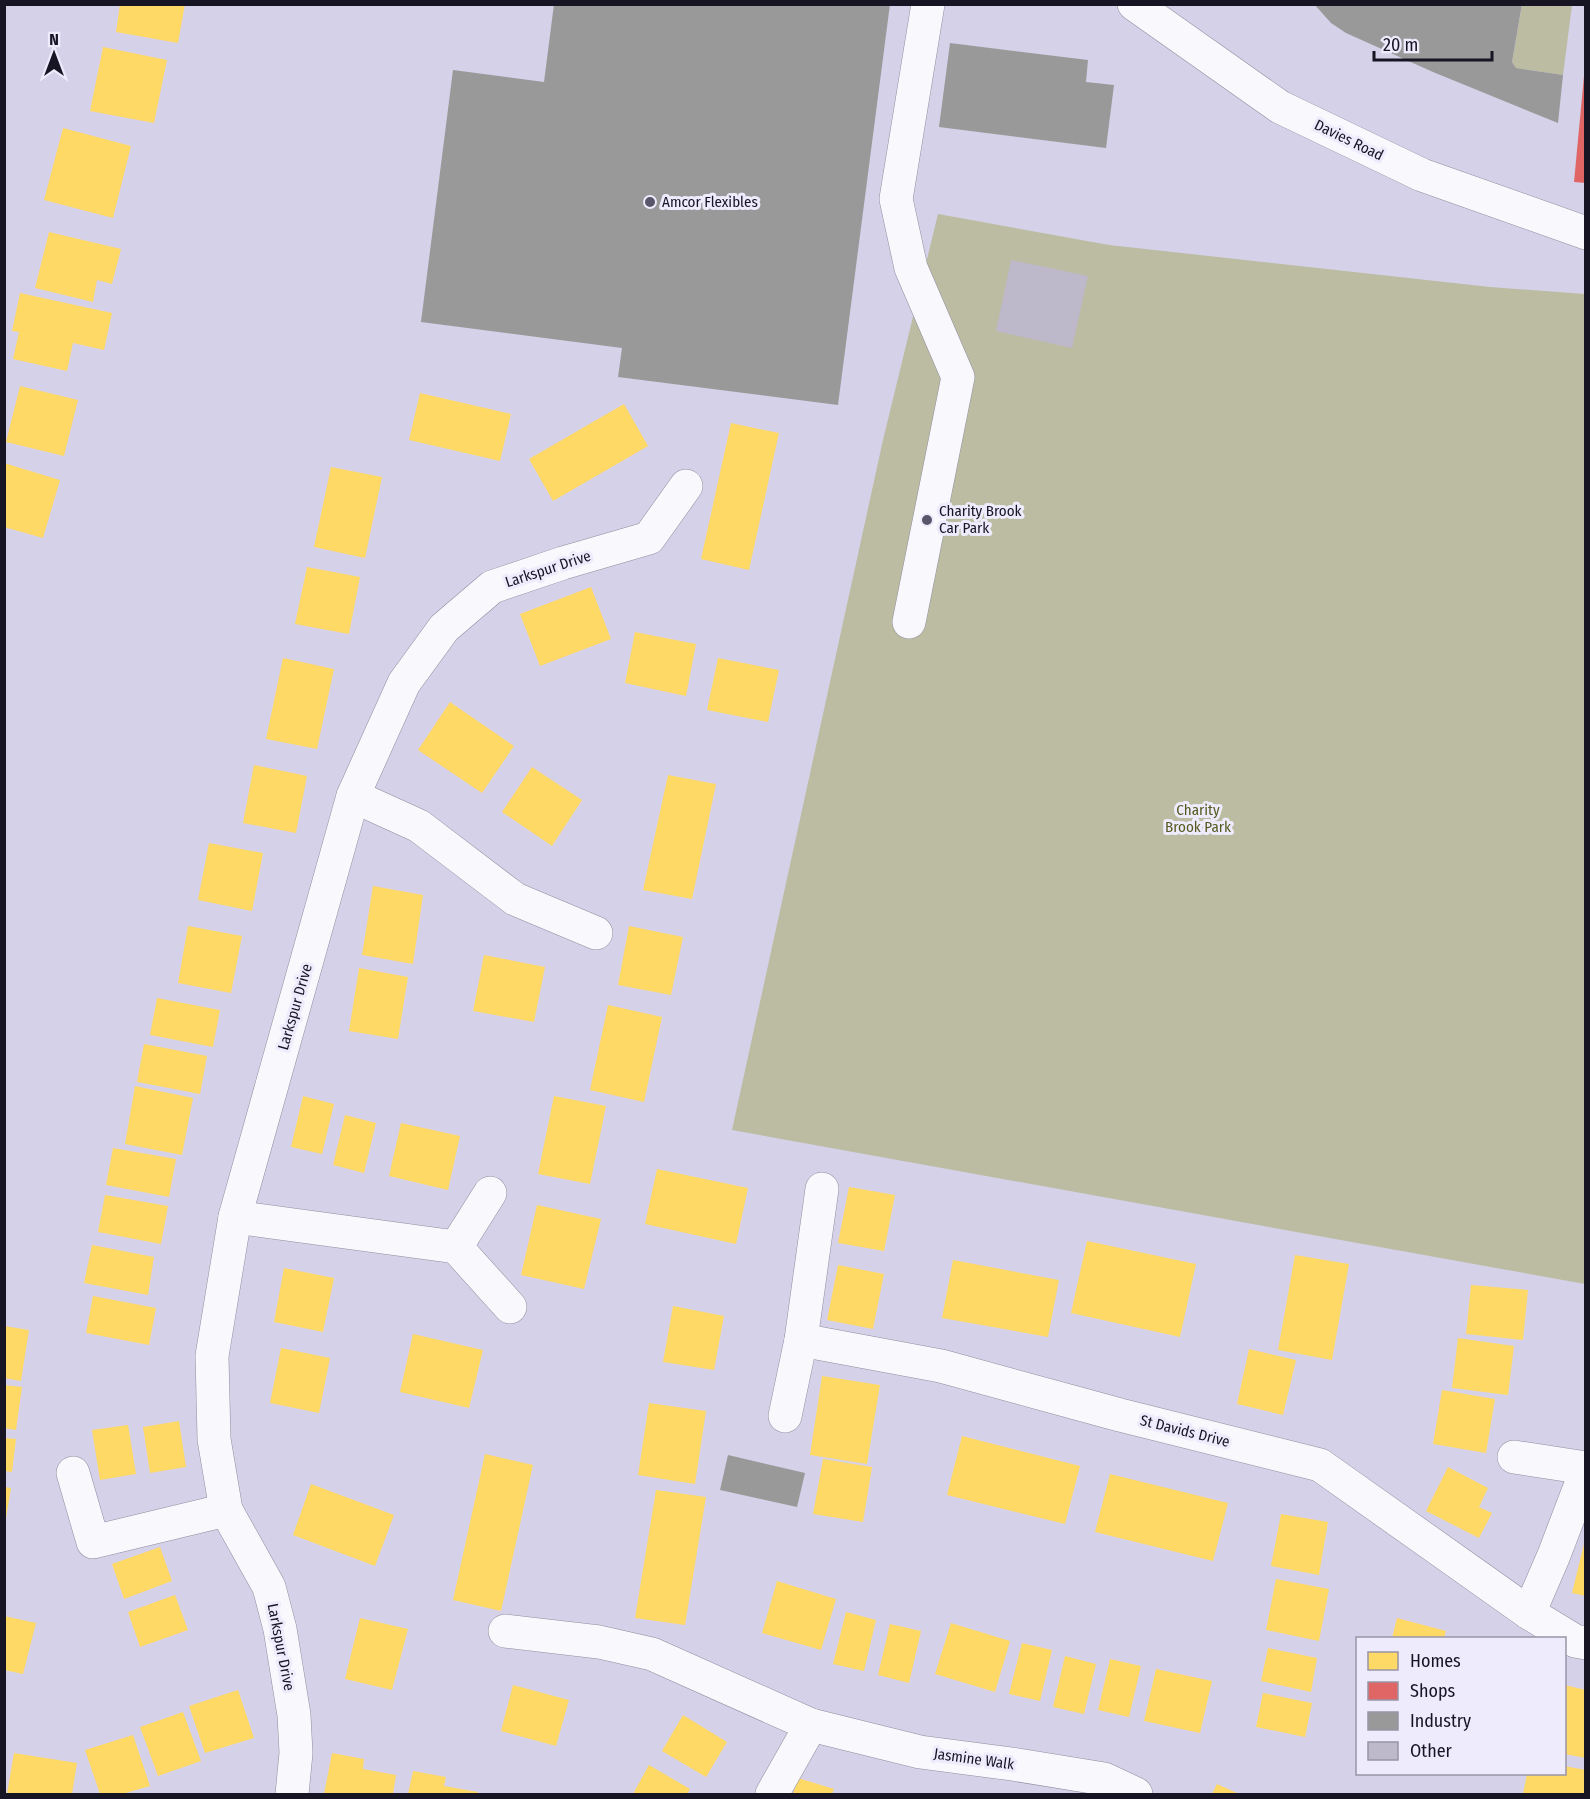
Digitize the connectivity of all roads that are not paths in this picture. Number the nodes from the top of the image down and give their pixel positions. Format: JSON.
{"nodes":[{"id":1,"x":928,"y":4,"type":"edge"},
{"id":2,"x":1142,"y":8,"type":"edge"},
{"id":3,"x":1586,"y":233,"type":"edge"},
{"id":4,"x":686,"y":486,"type":"dead end"},
{"id":5,"x":909,"y":622,"type":"dead end"},
{"id":6,"x":353,"y":796,"type":"junction"},
{"id":7,"x":596,"y":933,"type":"dead end"},
{"id":8,"x":822,"y":1189,"type":"dead end"},
{"id":9,"x":490,"y":1193,"type":"dead end"},
{"id":10,"x":235,"y":1217,"type":"junction"},
{"id":11,"x":456,"y":1247,"type":"junction"},
{"id":12,"x":510,"y":1307,"type":"dead end"},
{"id":13,"x":801,"y":1340,"type":"junction"},
{"id":14,"x":785,"y":1416,"type":"dead end"},
{"id":15,"x":1514,"y":1457,"type":"dead end"},
{"id":16,"x":1586,"y":1470,"type":"edge"},
{"id":17,"x":73,"y":1473,"type":"dead end"},
{"id":18,"x":226,"y":1510,"type":"junction"},
{"id":19,"x":1528,"y":1613,"type":"junction"},
{"id":20,"x":505,"y":1631,"type":"dead end"},
{"id":21,"x":1586,"y":1643,"type":"edge"},
{"id":22,"x":811,"y":1725,"type":"junction"},
{"id":23,"x":292,"y":1794,"type":"edge"},
{"id":24,"x":772,"y":1794,"type":"edge"},
{"id":25,"x":1136,"y":1794,"type":"edge"}],
"edges":[{"from":1,"to":5,"type":"street"},
{"from":2,"to":3,"type":"street","name":"Davies Road"},
{"from":4,"to":6,"type":"street","name":"Larkspur Drive"},
{"from":6,"to":7,"type":"street"},
{"from":6,"to":10,"type":"street","name":"Larkspur Drive"},
{"from":8,"to":13,"type":"street"},
{"from":9,"to":11,"type":"street"},
{"from":10,"to":11,"type":"street"},
{"from":10,"to":18,"type":"street","name":"Larkspur Drive"},
{"from":11,"to":12,"type":"street"},
{"from":13,"to":14,"type":"street"},
{"from":13,"to":19,"type":"street","name":"St Davids Drive"},
{"from":15,"to":16,"type":"street"},
{"from":16,"to":19,"type":"street"},
{"from":17,"to":18,"type":"street"},
{"from":18,"to":23,"type":"street","name":"Larkspur Drive"},
{"from":19,"to":21,"type":"street","name":"St Davids Drive"},
{"from":20,"to":22,"type":"street","name":"Jasmine Walk"},
{"from":22,"to":24,"type":"street"},
{"from":22,"to":25,"type":"street","name":"Jasmine Walk"}]}
